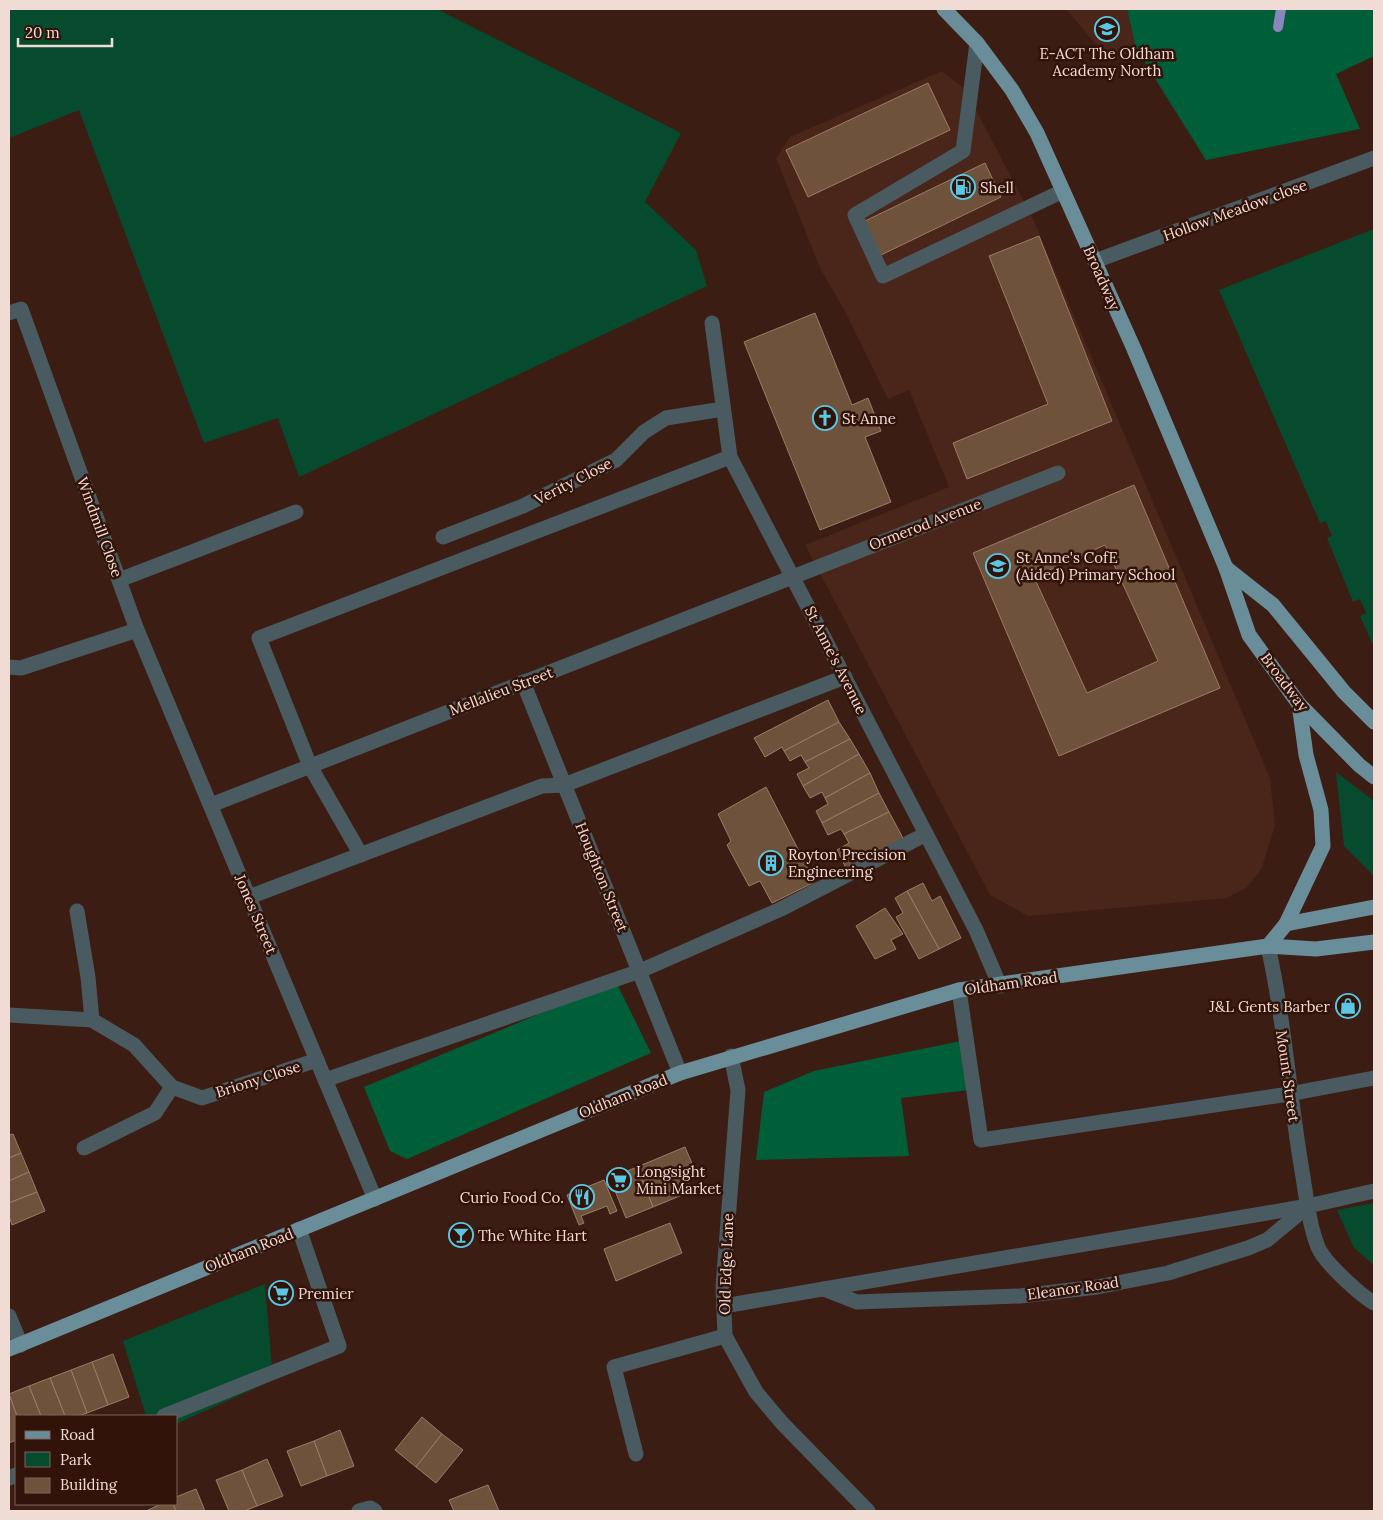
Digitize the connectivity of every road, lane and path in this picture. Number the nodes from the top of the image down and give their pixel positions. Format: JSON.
{"nodes":[{"id":1,"x":944,"y":9,"type":"edge"},
{"id":2,"x":977,"y":43,"type":"junction"},
{"id":3,"x":1374,"y":158,"type":"edge"},
{"id":4,"x":1063,"y":191,"type":"junction"},
{"id":5,"x":1095,"y":261,"type":"junction"},
{"id":6,"x":9,"y":313,"type":"edge"},
{"id":7,"x":712,"y":323,"type":"dead end"},
{"id":8,"x":723,"y":409,"type":"junction"},
{"id":9,"x":730,"y":457,"type":"junction"},
{"id":10,"x":1058,"y":473,"type":"dead end"},
{"id":11,"x":296,"y":512,"type":"dead end"},
{"id":12,"x":443,"y":537,"type":"dead end"},
{"id":13,"x":1226,"y":568,"type":"junction"},
{"id":14,"x":792,"y":575,"type":"junction"},
{"id":15,"x":119,"y":580,"type":"junction"},
{"id":16,"x":137,"y":630,"type":"junction"},
{"id":17,"x":9,"y":667,"type":"edge"},
{"id":18,"x":845,"y":677,"type":"junction"},
{"id":19,"x":523,"y":682,"type":"junction"},
{"id":20,"x":1299,"y":704,"type":"junction"},
{"id":21,"x":1374,"y":722,"type":"edge"},
{"id":22,"x":310,"y":766,"type":"junction"},
{"id":23,"x":1374,"y":777,"type":"edge"},
{"id":24,"x":564,"y":785,"type":"junction"},
{"id":25,"x":210,"y":804,"type":"junction"},
{"id":26,"x":926,"y":834,"type":"junction"},
{"id":27,"x":361,"y":855,"type":"junction"},
{"id":28,"x":249,"y":897,"type":"junction"},
{"id":29,"x":1374,"y":907,"type":"edge"},
{"id":30,"x":77,"y":911,"type":"dead end"},
{"id":31,"x":1286,"y":924,"type":"junction"},
{"id":32,"x":1374,"y":942,"type":"edge"},
{"id":33,"x":1268,"y":946,"type":"junction"},
{"id":34,"x":640,"y":971,"type":"junction"},
{"id":35,"x":1000,"y":986,"type":"junction"},
{"id":36,"x":959,"y":990,"type":"junction"},
{"id":37,"x":9,"y":1015,"type":"edge"},
{"id":38,"x":92,"y":1020,"type":"junction"},
{"id":39,"x":732,"y":1056,"type":"junction"},
{"id":40,"x":317,"y":1060,"type":"junction"},
{"id":41,"x":680,"y":1073,"type":"junction"},
{"id":42,"x":1374,"y":1078,"type":"edge"},
{"id":43,"x":325,"y":1080,"type":"junction"},
{"id":44,"x":172,"y":1087,"type":"junction"},
{"id":45,"x":1289,"y":1094,"type":"junction"},
{"id":46,"x":84,"y":1148,"type":"dead end"},
{"id":47,"x":1374,"y":1191,"type":"edge"},
{"id":48,"x":375,"y":1199,"type":"junction"},
{"id":49,"x":1308,"y":1206,"type":"junction"},
{"id":50,"x":300,"y":1230,"type":"junction"},
{"id":51,"x":823,"y":1288,"type":"junction"},
{"id":52,"x":1374,"y":1303,"type":"edge"},
{"id":53,"x":724,"y":1306,"type":"junction"},
{"id":54,"x":9,"y":1316,"type":"edge"},
{"id":55,"x":726,"y":1336,"type":"junction"},
{"id":56,"x":15,"y":1347,"type":"edge"},
{"id":57,"x":166,"y":1415,"type":"edge"},
{"id":58,"x":636,"y":1454,"type":"dead end"},
{"id":59,"x":359,"y":1511,"type":"edge"},
{"id":60,"x":375,"y":1511,"type":"edge"},
{"id":61,"x":868,"y":1511,"type":"edge"}],
"edges":[{"from":1,"to":2,"type":"main road","name":"Broadway"},
{"from":2,"to":4,"type":"main road","name":"Broadway"},
{"from":2,"to":4,"type":"street"},
{"from":3,"to":5,"type":"street","name":"Hollow Meadow close"},
{"from":4,"to":5,"type":"main road","name":"Broadway"},
{"from":5,"to":13,"type":"main road","name":"Broadway"},
{"from":6,"to":15,"type":"street","name":"Windmill Close"},
{"from":7,"to":8,"type":"street","name":"St Anne's Avenue"},
{"from":8,"to":9,"type":"street","name":"St Anne's Avenue"},
{"from":8,"to":12,"type":"street","name":"Verity Close"},
{"from":9,"to":14,"type":"street","name":"St Anne's Avenue"},
{"from":9,"to":22,"type":"street"},
{"from":10,"to":14,"type":"street","name":"Ormerod Avenue"},
{"from":11,"to":15,"type":"street"},
{"from":13,"to":20,"type":"main road","name":"Broadway"},
{"from":13,"to":21,"type":"main road","name":"Broadway"},
{"from":14,"to":18,"type":"street","name":"St Anne's Avenue"},
{"from":14,"to":19,"type":"street","name":"Mellalieu Street"},
{"from":15,"to":16,"type":"street","name":"Windmill Close"},
{"from":16,"to":17,"type":"street"},
{"from":16,"to":25,"type":"street","name":"Jones Street"},
{"from":18,"to":24,"type":"street"},
{"from":18,"to":26,"type":"street","name":"St Anne's Avenue"},
{"from":19,"to":22,"type":"street","name":"Mellalieu Street"},
{"from":19,"to":24,"type":"street","name":"Houghton Street"},
{"from":20,"to":23,"type":"main road","name":"Broadway"},
{"from":20,"to":31,"type":"main road"},
{"from":22,"to":25,"type":"street","name":"Mellalieu Street"},
{"from":22,"to":27,"type":"street"},
{"from":24,"to":27,"type":"street"},
{"from":24,"to":34,"type":"street","name":"Houghton Street"},
{"from":25,"to":28,"type":"street","name":"Jones Street"},
{"from":26,"to":34,"type":"street"},
{"from":26,"to":35,"type":"street","name":"St Anne's Avenue"},
{"from":27,"to":28,"type":"street"},
{"from":28,"to":40,"type":"street","name":"Jones Street"},
{"from":29,"to":31,"type":"main road"},
{"from":30,"to":38,"type":"street"},
{"from":31,"to":33,"type":"main road"},
{"from":32,"to":33,"type":"main road","name":"Oldham Road"},
{"from":33,"to":35,"type":"main road","name":"Oldham Road"},
{"from":33,"to":45,"type":"street","name":"Mount Street"},
{"from":34,"to":41,"type":"street","name":"Houghton Street"},
{"from":34,"to":43,"type":"street"},
{"from":35,"to":36,"type":"main road","name":"Oldham Road"},
{"from":36,"to":39,"type":"main road","name":"Oldham Road"},
{"from":36,"to":45,"type":"street"},
{"from":37,"to":38,"type":"street","name":"Briony Close"},
{"from":38,"to":44,"type":"street","name":"Briony Close"},
{"from":39,"to":41,"type":"main road","name":"Oldham Road"},
{"from":39,"to":53,"type":"street","name":"Old Edge Lane"},
{"from":40,"to":43,"type":"street","name":"Jones Street"},
{"from":40,"to":44,"type":"street","name":"Briony Close"},
{"from":41,"to":48,"type":"main road","name":"Oldham Road"},
{"from":42,"to":45,"type":"street"},
{"from":43,"to":48,"type":"street","name":"Jones Street"},
{"from":44,"to":46,"type":"street"},
{"from":45,"to":49,"type":"street","name":"Mount Street"},
{"from":47,"to":49,"type":"street","name":"Eleanor Road"},
{"from":48,"to":50,"type":"main road","name":"Oldham Road"},
{"from":49,"to":51,"type":"street","name":"Eleanor Road"},
{"from":49,"to":51,"type":"street","name":"Eleanor Road"},
{"from":49,"to":52,"type":"street","name":"Mount Street"},
{"from":50,"to":56,"type":"main road","name":"Oldham Road"},
{"from":50,"to":57,"type":"street"},
{"from":51,"to":53,"type":"street","name":"Eleanor Road"},
{"from":53,"to":55,"type":"street","name":"Old Edge Lane"},
{"from":54,"to":56,"type":"street"},
{"from":55,"to":58,"type":"street"},
{"from":55,"to":61,"type":"street","name":"Old Edge Lane"},
{"from":59,"to":60,"type":"street"}]}
